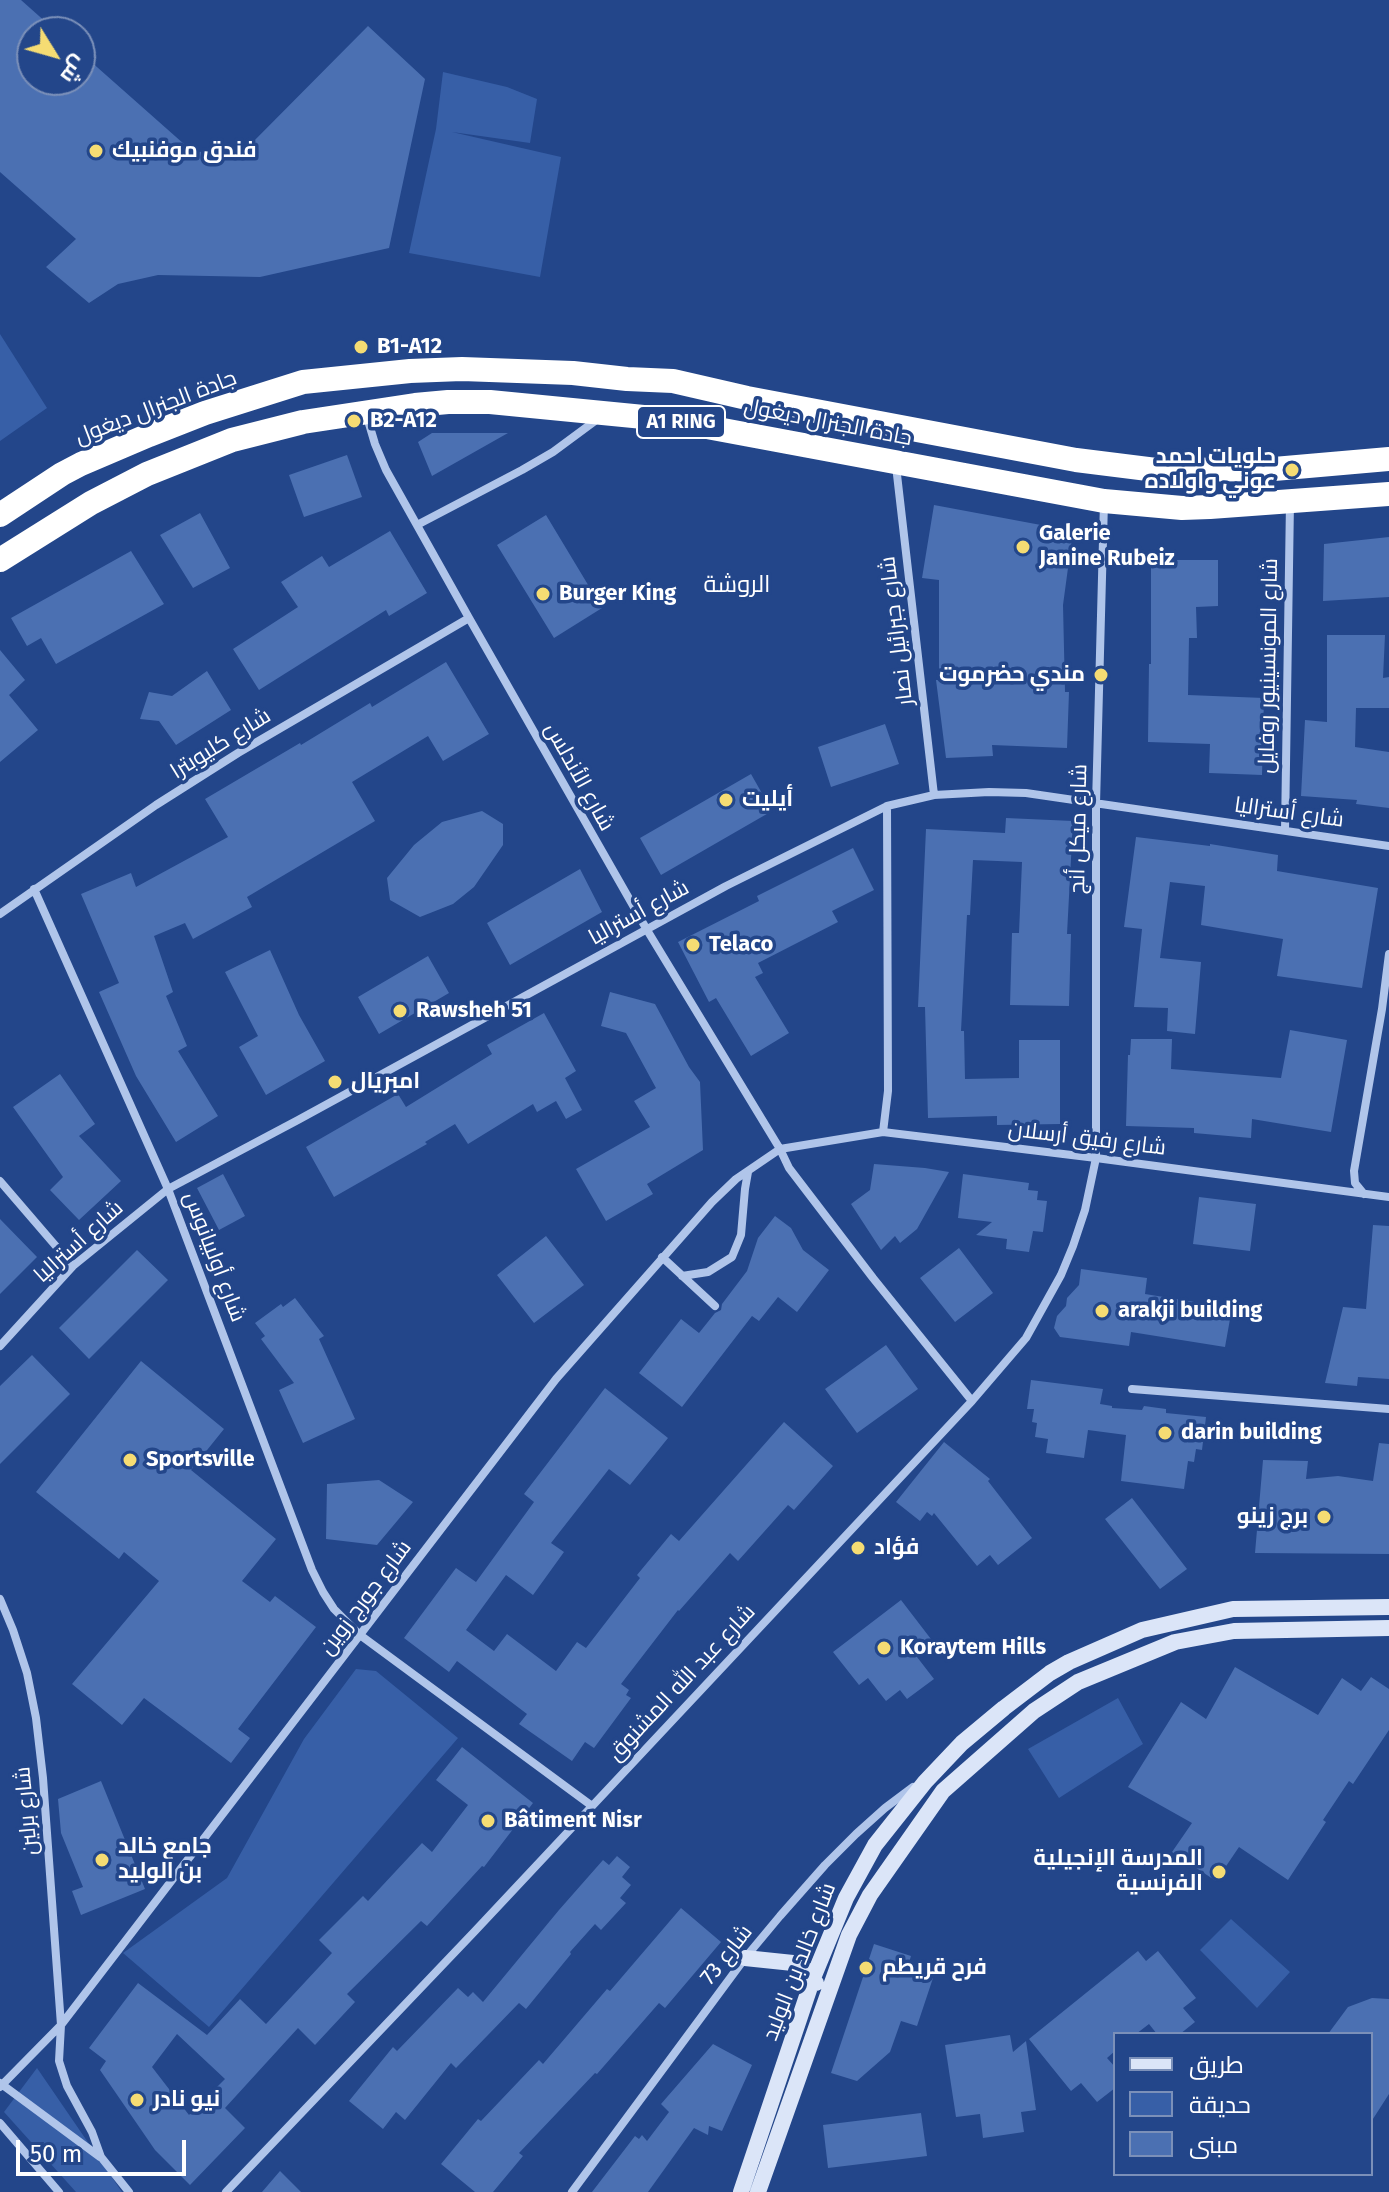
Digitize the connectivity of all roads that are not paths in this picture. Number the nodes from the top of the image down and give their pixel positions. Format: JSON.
{"nodes":[{"id":1,"x":366,"y":412,"type":"junction"},
{"id":2,"x":605,"y":414,"type":"junction"},
{"id":3,"x":1389,"y":459,"type":"edge"},
{"id":4,"x":895,"y":464,"type":"junction"},
{"id":5,"x":1389,"y":494,"type":"edge"},
{"id":6,"x":1104,"y":501,"type":"junction"},
{"id":7,"x":1290,"y":501,"type":"junction"},
{"id":8,"x":0,"y":515,"type":"edge"},
{"id":9,"x":417,"y":525,"type":"junction"},
{"id":10,"x":0,"y":560,"type":"edge"},
{"id":11,"x":469,"y":618,"type":"junction"},
{"id":12,"x":934,"y":795,"type":"junction"},
{"id":13,"x":1096,"y":804,"type":"junction"},
{"id":14,"x":887,"y":806,"type":"junction"},
{"id":15,"x":1285,"y":830,"type":"junction"},
{"id":16,"x":1389,"y":846,"type":"edge"},
{"id":17,"x":34,"y":889,"type":"junction"},
{"id":18,"x":0,"y":914,"type":"edge"},
{"id":19,"x":647,"y":930,"type":"junction"},
{"id":20,"x":1389,"y":954,"type":"edge"},
{"id":21,"x":883,"y":1132,"type":"junction"},
{"id":22,"x":780,"y":1149,"type":"junction"},
{"id":23,"x":1096,"y":1158,"type":"junction"},
{"id":24,"x":748,"y":1172,"type":"junction"},
{"id":25,"x":0,"y":1181,"type":"edge"},
{"id":26,"x":168,"y":1189,"type":"junction"},
{"id":27,"x":1365,"y":1195,"type":"junction"},
{"id":28,"x":1389,"y":1197,"type":"edge"},
{"id":29,"x":662,"y":1257,"type":"junction"},
{"id":30,"x":73,"y":1266,"type":"junction"},
{"id":31,"x":682,"y":1276,"type":"junction"},
{"id":32,"x":715,"y":1306,"type":"dead end"},
{"id":33,"x":0,"y":1346,"type":"edge"},
{"id":34,"x":1132,"y":1389,"type":"dead end"},
{"id":35,"x":972,"y":1401,"type":"junction"},
{"id":36,"x":1389,"y":1409,"type":"edge"},
{"id":37,"x":0,"y":1599,"type":"edge"},
{"id":38,"x":1389,"y":1607,"type":"edge"},
{"id":39,"x":1389,"y":1628,"type":"edge"},
{"id":40,"x":360,"y":1635,"type":"junction"},
{"id":41,"x":925,"y":1782,"type":"junction"},
{"id":42,"x":943,"y":1791,"type":"junction"},
{"id":43,"x":592,"y":1806,"type":"junction"},
{"id":44,"x":745,"y":1958,"type":"junction"},
{"id":45,"x":813,"y":1978,"type":"junction"},
{"id":46,"x":825,"y":2003,"type":"junction"},
{"id":47,"x":61,"y":2025,"type":"junction"},
{"id":48,"x":1,"y":2085,"type":"edge"},
{"id":49,"x":0,"y":2123,"type":"edge"},
{"id":50,"x":101,"y":2157,"type":"junction"},
{"id":51,"x":59,"y":2192,"type":"edge"},
{"id":52,"x":129,"y":2192,"type":"edge"},
{"id":53,"x":226,"y":2192,"type":"edge"},
{"id":54,"x":572,"y":2192,"type":"edge"},
{"id":55,"x":741,"y":2192,"type":"edge"},
{"id":56,"x":758,"y":2192,"type":"edge"}],
"edges":[{"from":1,"to":2,"type":"highway","name":"جادة الجنرال ديغول","number":"A1 RING"},
{"from":1,"to":9,"type":"street","name":"شارع الأندلس"},
{"from":1,"to":10,"type":"highway","name":"جادة الجنرال ديغول","number":"A1 RING"},
{"from":2,"to":4,"type":"highway","name":"جادة الجنرال ديغول","number":"A1 RING"},
{"from":2,"to":9,"type":"street"},
{"from":3,"to":8,"type":"highway","name":"جادة الجنرال ديغول","number":"A1 RING"},
{"from":4,"to":6,"type":"highway","name":"جادة الجنرال ديغول","number":"A1 RING"},
{"from":4,"to":12,"type":"street","name":"شارع جبرائيل نصار"},
{"from":5,"to":7,"type":"highway","name":"جادة الجنرال ديغول","number":"A1 RING"},
{"from":6,"to":7,"type":"highway","name":"جادة الجنرال ديغول","number":"A1 RING"},
{"from":6,"to":13,"type":"street","name":"شارع ميكل أنج"},
{"from":7,"to":15,"type":"street","name":"شارع المونسينيور روفايل"},
{"from":9,"to":11,"type":"street","name":"شارع الأندلس"},
{"from":11,"to":17,"type":"street","name":"شارع كليوبترا"},
{"from":11,"to":19,"type":"street","name":"شارع الأندلس"},
{"from":12,"to":13,"type":"street","name":"شارع أستراليا"},
{"from":12,"to":14,"type":"street","name":"شارع أستراليا"},
{"from":13,"to":15,"type":"street","name":"شارع أستراليا"},
{"from":13,"to":23,"type":"street","name":"شارع ميكل أنج"},
{"from":14,"to":19,"type":"street","name":"شارع أستراليا"},
{"from":14,"to":21,"type":"street"},
{"from":15,"to":16,"type":"street","name":"شارع أستراليا"},
{"from":17,"to":18,"type":"street","name":"شارع كليوبترا"},
{"from":17,"to":26,"type":"street","name":"شارع أولبيانوس"},
{"from":19,"to":22,"type":"street","name":"شارع الأندلس"},
{"from":19,"to":26,"type":"street","name":"شارع أستراليا"},
{"from":20,"to":27,"type":"street"},
{"from":21,"to":22,"type":"street","name":"شارع رفيق أرسلان"},
{"from":21,"to":23,"type":"street","name":"شارع رفيق أرسلان"},
{"from":22,"to":24,"type":"street","name":"شارع جورج زوين"},
{"from":22,"to":35,"type":"street","name":"شارع الأندلس"},
{"from":23,"to":27,"type":"street","name":"شارع رفيق أرسلان"},
{"from":23,"to":35,"type":"street","name":"شارع عبد الله المشنوق"},
{"from":24,"to":29,"type":"street","name":"شارع جورج زوين"},
{"from":24,"to":31,"type":"street"},
{"from":25,"to":30,"type":"street"},
{"from":26,"to":30,"type":"street","name":"شارع أستراليا"},
{"from":26,"to":40,"type":"street","name":"شارع أولبيانوس"},
{"from":27,"to":28,"type":"street","name":"شارع رفيق أرسلان"},
{"from":29,"to":31,"type":"street"},
{"from":29,"to":40,"type":"street","name":"شارع جورج زوين"},
{"from":30,"to":33,"type":"street","name":"شارع أستراليا"},
{"from":31,"to":32,"type":"street"},
{"from":34,"to":36,"type":"street"},
{"from":35,"to":43,"type":"street","name":"شارع عبد الله المشنوق"},
{"from":37,"to":47,"type":"street","name":"شارع برلين"},
{"from":38,"to":41,"type":"main road","name":"شارع خالد بن الوليد"},
{"from":39,"to":42,"type":"main road","name":"شارع خالد بن الوليد"},
{"from":40,"to":43,"type":"street","name":"شارع أولبيانوس"},
{"from":40,"to":47,"type":"street","name":"شارع جورج زوين"},
{"from":41,"to":42,"type":"street"},
{"from":41,"to":44,"type":"street","name":"شارع 73"},
{"from":41,"to":45,"type":"main road","name":"شارع خالد بن الوليد"},
{"from":42,"to":46,"type":"main road","name":"شارع خالد بن الوليد"},
{"from":43,"to":53,"type":"street","name":"شارع عبد الله المشنوق"},
{"from":44,"to":45,"type":"main road"},
{"from":44,"to":54,"type":"street","name":"شارع 73"},
{"from":45,"to":46,"type":"main road"},
{"from":45,"to":55,"type":"main road","name":"شارع خالد بن الوليد"},
{"from":46,"to":56,"type":"main road","name":"شارع خالد بن الوليد"},
{"from":47,"to":48,"type":"street","name":"شارع جورج زوين"},
{"from":47,"to":50,"type":"street","name":"شارع برلين"},
{"from":48,"to":50,"type":"street"},
{"from":49,"to":51,"type":"street"},
{"from":50,"to":52,"type":"street"}]}
